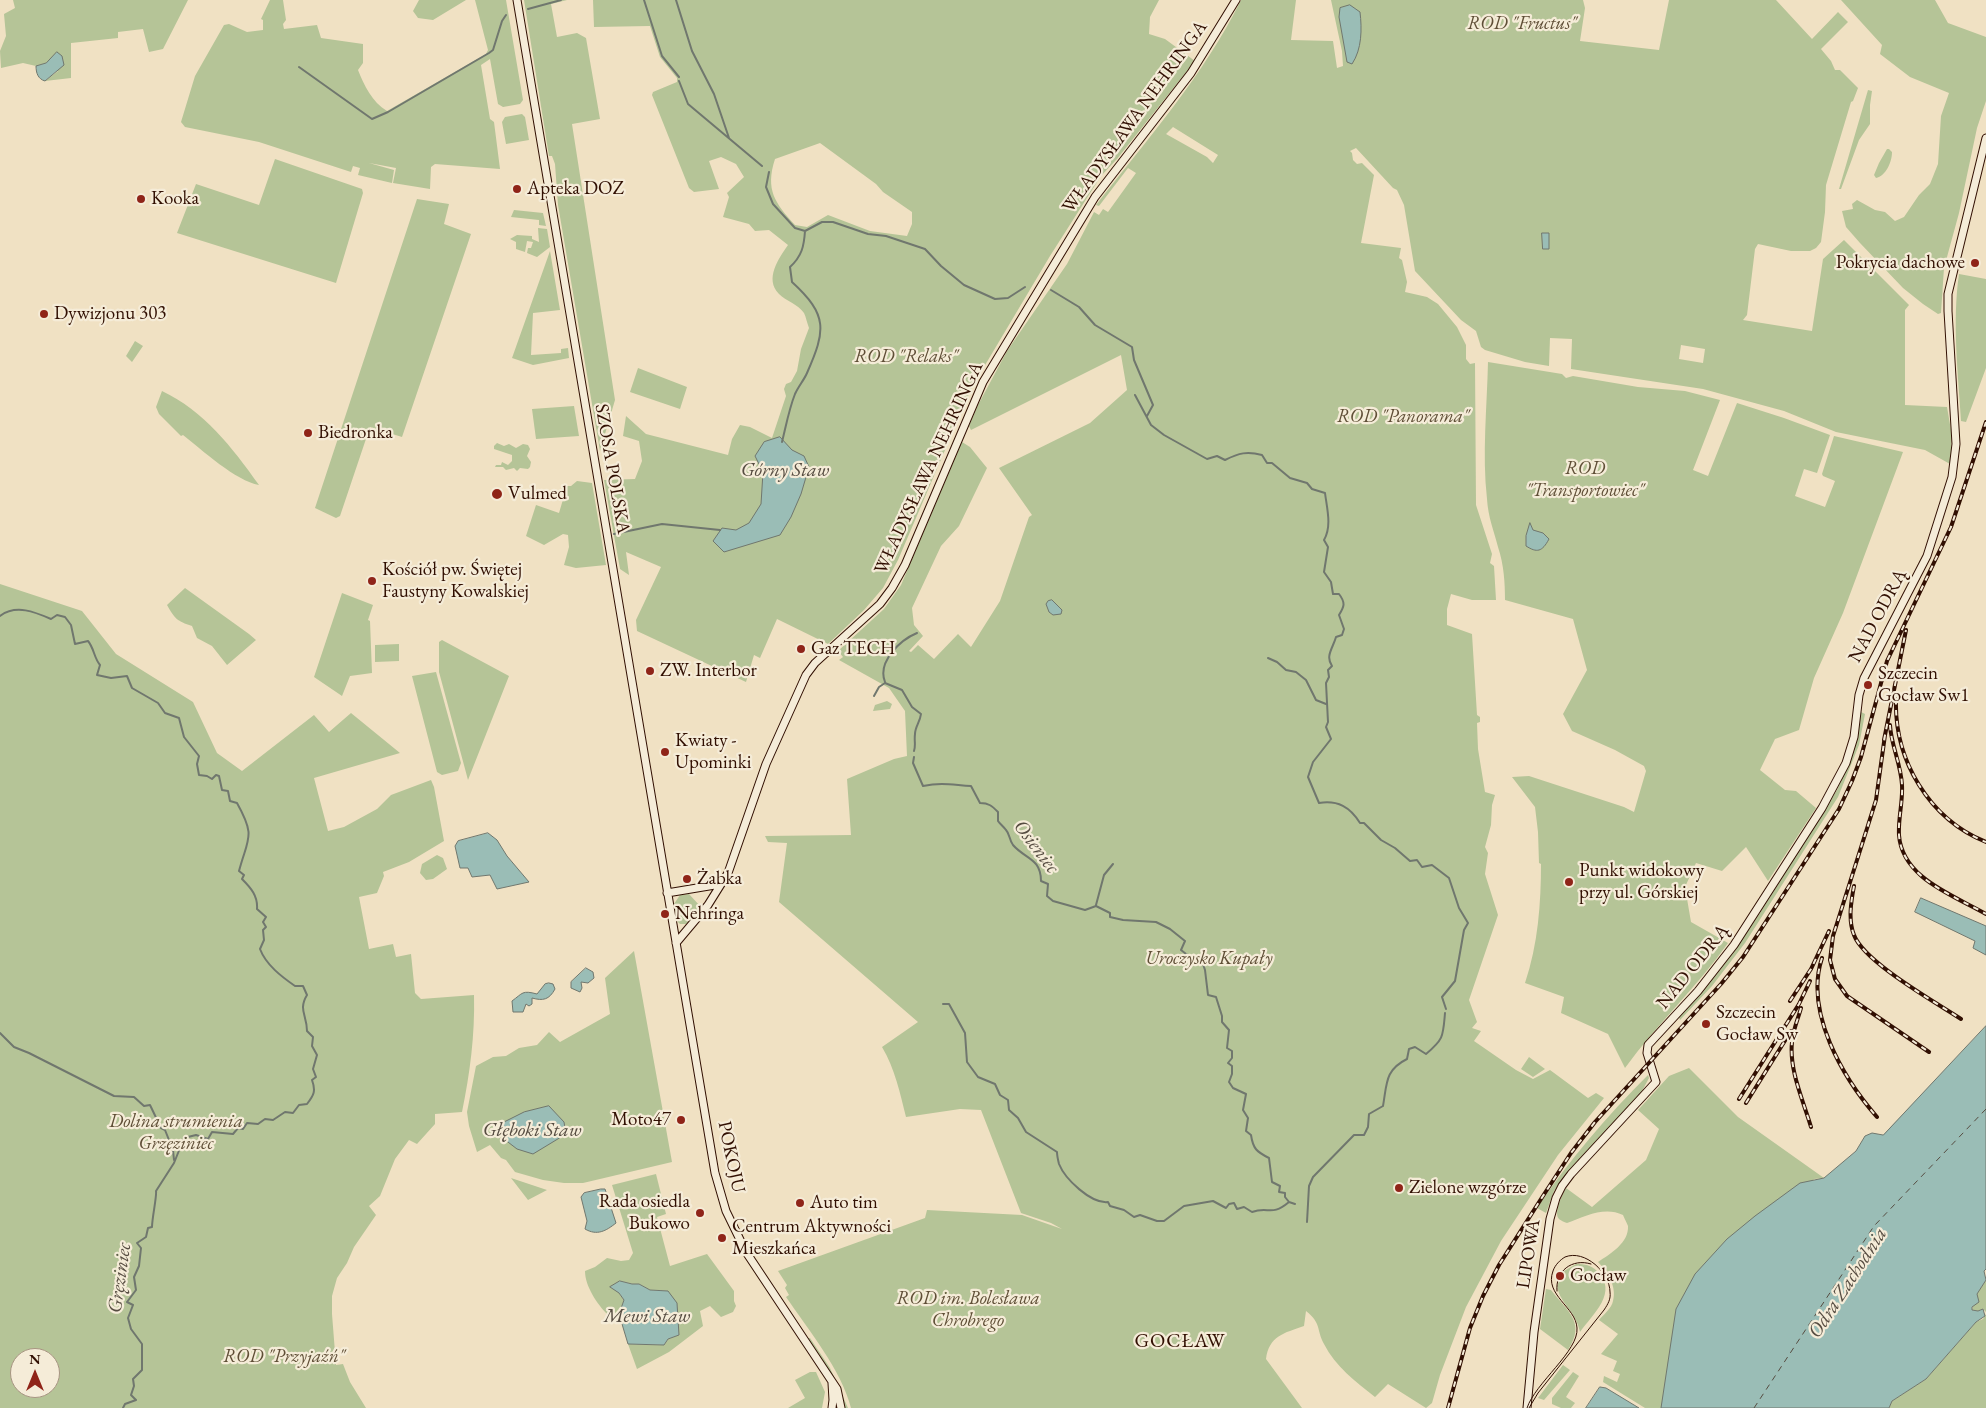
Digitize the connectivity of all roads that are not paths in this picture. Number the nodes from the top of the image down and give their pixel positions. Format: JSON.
{"nodes":[{"id":1,"x":517,"y":0,"type":"edge"},
{"id":2,"x":1236,"y":0,"type":"edge"},
{"id":3,"x":1986,"y":138,"type":"edge"},
{"id":4,"x":725,"y":880,"type":"junction"},
{"id":5,"x":667,"y":892,"type":"junction"},
{"id":6,"x":676,"y":943,"type":"junction"},
{"id":7,"x":1647,"y":1054,"type":"joint"},
{"id":8,"x":831,"y":1380,"type":"junction"},
{"id":9,"x":832,"y":1408,"type":"edge"},
{"id":10,"x":841,"y":1408,"type":"edge"},
{"id":11,"x":1527,"y":1408,"type":"edge"}],
"edges":[{"from":1,"to":5,"type":"street","name":"SZOSA POLSKA"},
{"from":2,"to":4,"type":"street","name":"WŁADYSŁAWA NEHRINGA"},
{"from":3,"to":7,"type":"street","name":"NAD ODRĄ"},
{"from":4,"to":5,"type":"street"},
{"from":4,"to":6,"type":"street","name":"WŁADYSŁAWA NEHRINGA"},
{"from":5,"to":6,"type":"street","name":"SZOSA POLSKA"},
{"from":6,"to":8,"type":"street","name":"POKOJU"},
{"from":7,"to":11,"type":"street","name":"LIPOWA"},
{"from":8,"to":9,"type":"street","name":"POKOJU"},
{"from":8,"to":10,"type":"street","name":"POKOJU"}]}
